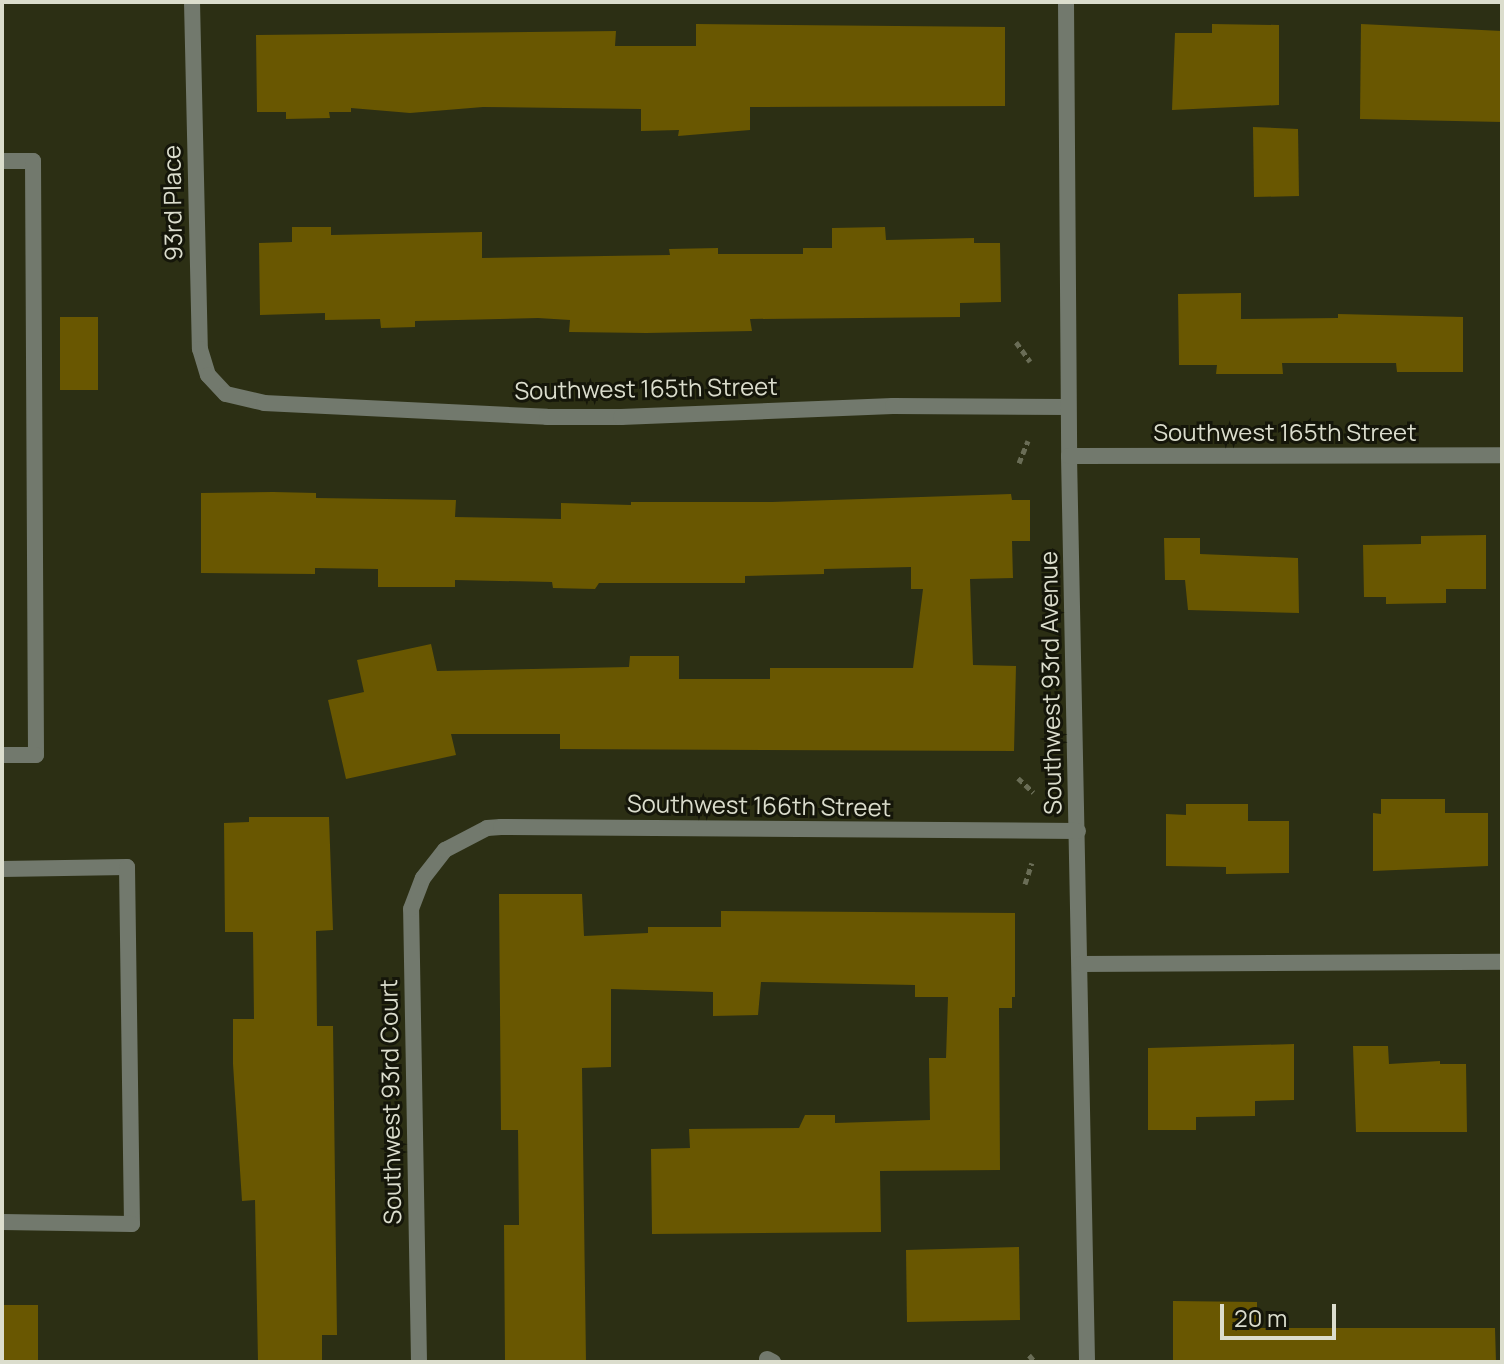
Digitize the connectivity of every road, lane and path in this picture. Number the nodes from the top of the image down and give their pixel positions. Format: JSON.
{"nodes":[{"id":1,"x":192,"y":2,"type":"edge"},
{"id":2,"x":1066,"y":2,"type":"edge"},
{"id":3,"x":2,"y":161,"type":"edge"},
{"id":4,"x":1016,"y":342,"type":"dead end"},
{"id":5,"x":1030,"y":361,"type":"dead end"},
{"id":6,"x":226,"y":394,"type":"joint"},
{"id":7,"x":1068,"y":407,"type":"junction"},
{"id":8,"x":1028,"y":441,"type":"dead end"},
{"id":9,"x":1502,"y":455,"type":"edge"},
{"id":10,"x":1069,"y":456,"type":"junction"},
{"id":11,"x":1019,"y":463,"type":"dead end"},
{"id":12,"x":2,"y":755,"type":"edge"},
{"id":13,"x":1018,"y":778,"type":"dead end"},
{"id":14,"x":1033,"y":792,"type":"dead end"},
{"id":15,"x":1078,"y":831,"type":"junction"},
{"id":16,"x":445,"y":850,"type":"joint"},
{"id":17,"x":1032,"y":863,"type":"dead end"},
{"id":18,"x":2,"y":869,"type":"edge"},
{"id":19,"x":1025,"y":884,"type":"dead end"},
{"id":20,"x":1502,"y":962,"type":"edge"},
{"id":21,"x":1080,"y":964,"type":"junction"},
{"id":22,"x":2,"y":1222,"type":"edge"},
{"id":23,"x":1029,"y":1355,"type":"dead end"},
{"id":24,"x":419,"y":1362,"type":"edge"},
{"id":25,"x":1035,"y":1362,"type":"edge"},
{"id":26,"x":1087,"y":1362,"type":"edge"}],
"edges":[{"from":1,"to":6,"type":"street","name":"93rd Place"},
{"from":2,"to":7,"type":"street","name":"Southwest 93rd Avenue"},
{"from":3,"to":12,"type":"street"},
{"from":4,"to":5,"type":"path"},
{"from":6,"to":7,"type":"street","name":"Southwest 165th Street"},
{"from":7,"to":10,"type":"street","name":"Southwest 93rd Avenue"},
{"from":8,"to":11,"type":"path"},
{"from":9,"to":10,"type":"street","name":"Southwest 165th Street"},
{"from":10,"to":15,"type":"street","name":"Southwest 93rd Avenue"},
{"from":13,"to":14,"type":"path"},
{"from":15,"to":16,"type":"street","name":"Southwest 166th Street"},
{"from":15,"to":21,"type":"street","name":"Southwest 93rd Avenue"},
{"from":16,"to":24,"type":"street","name":"Southwest 93rd Court"},
{"from":17,"to":19,"type":"path"},
{"from":18,"to":22,"type":"street"},
{"from":20,"to":21,"type":"street"},
{"from":21,"to":26,"type":"street","name":"Southwest 93rd Avenue"},
{"from":23,"to":25,"type":"path"}]}
